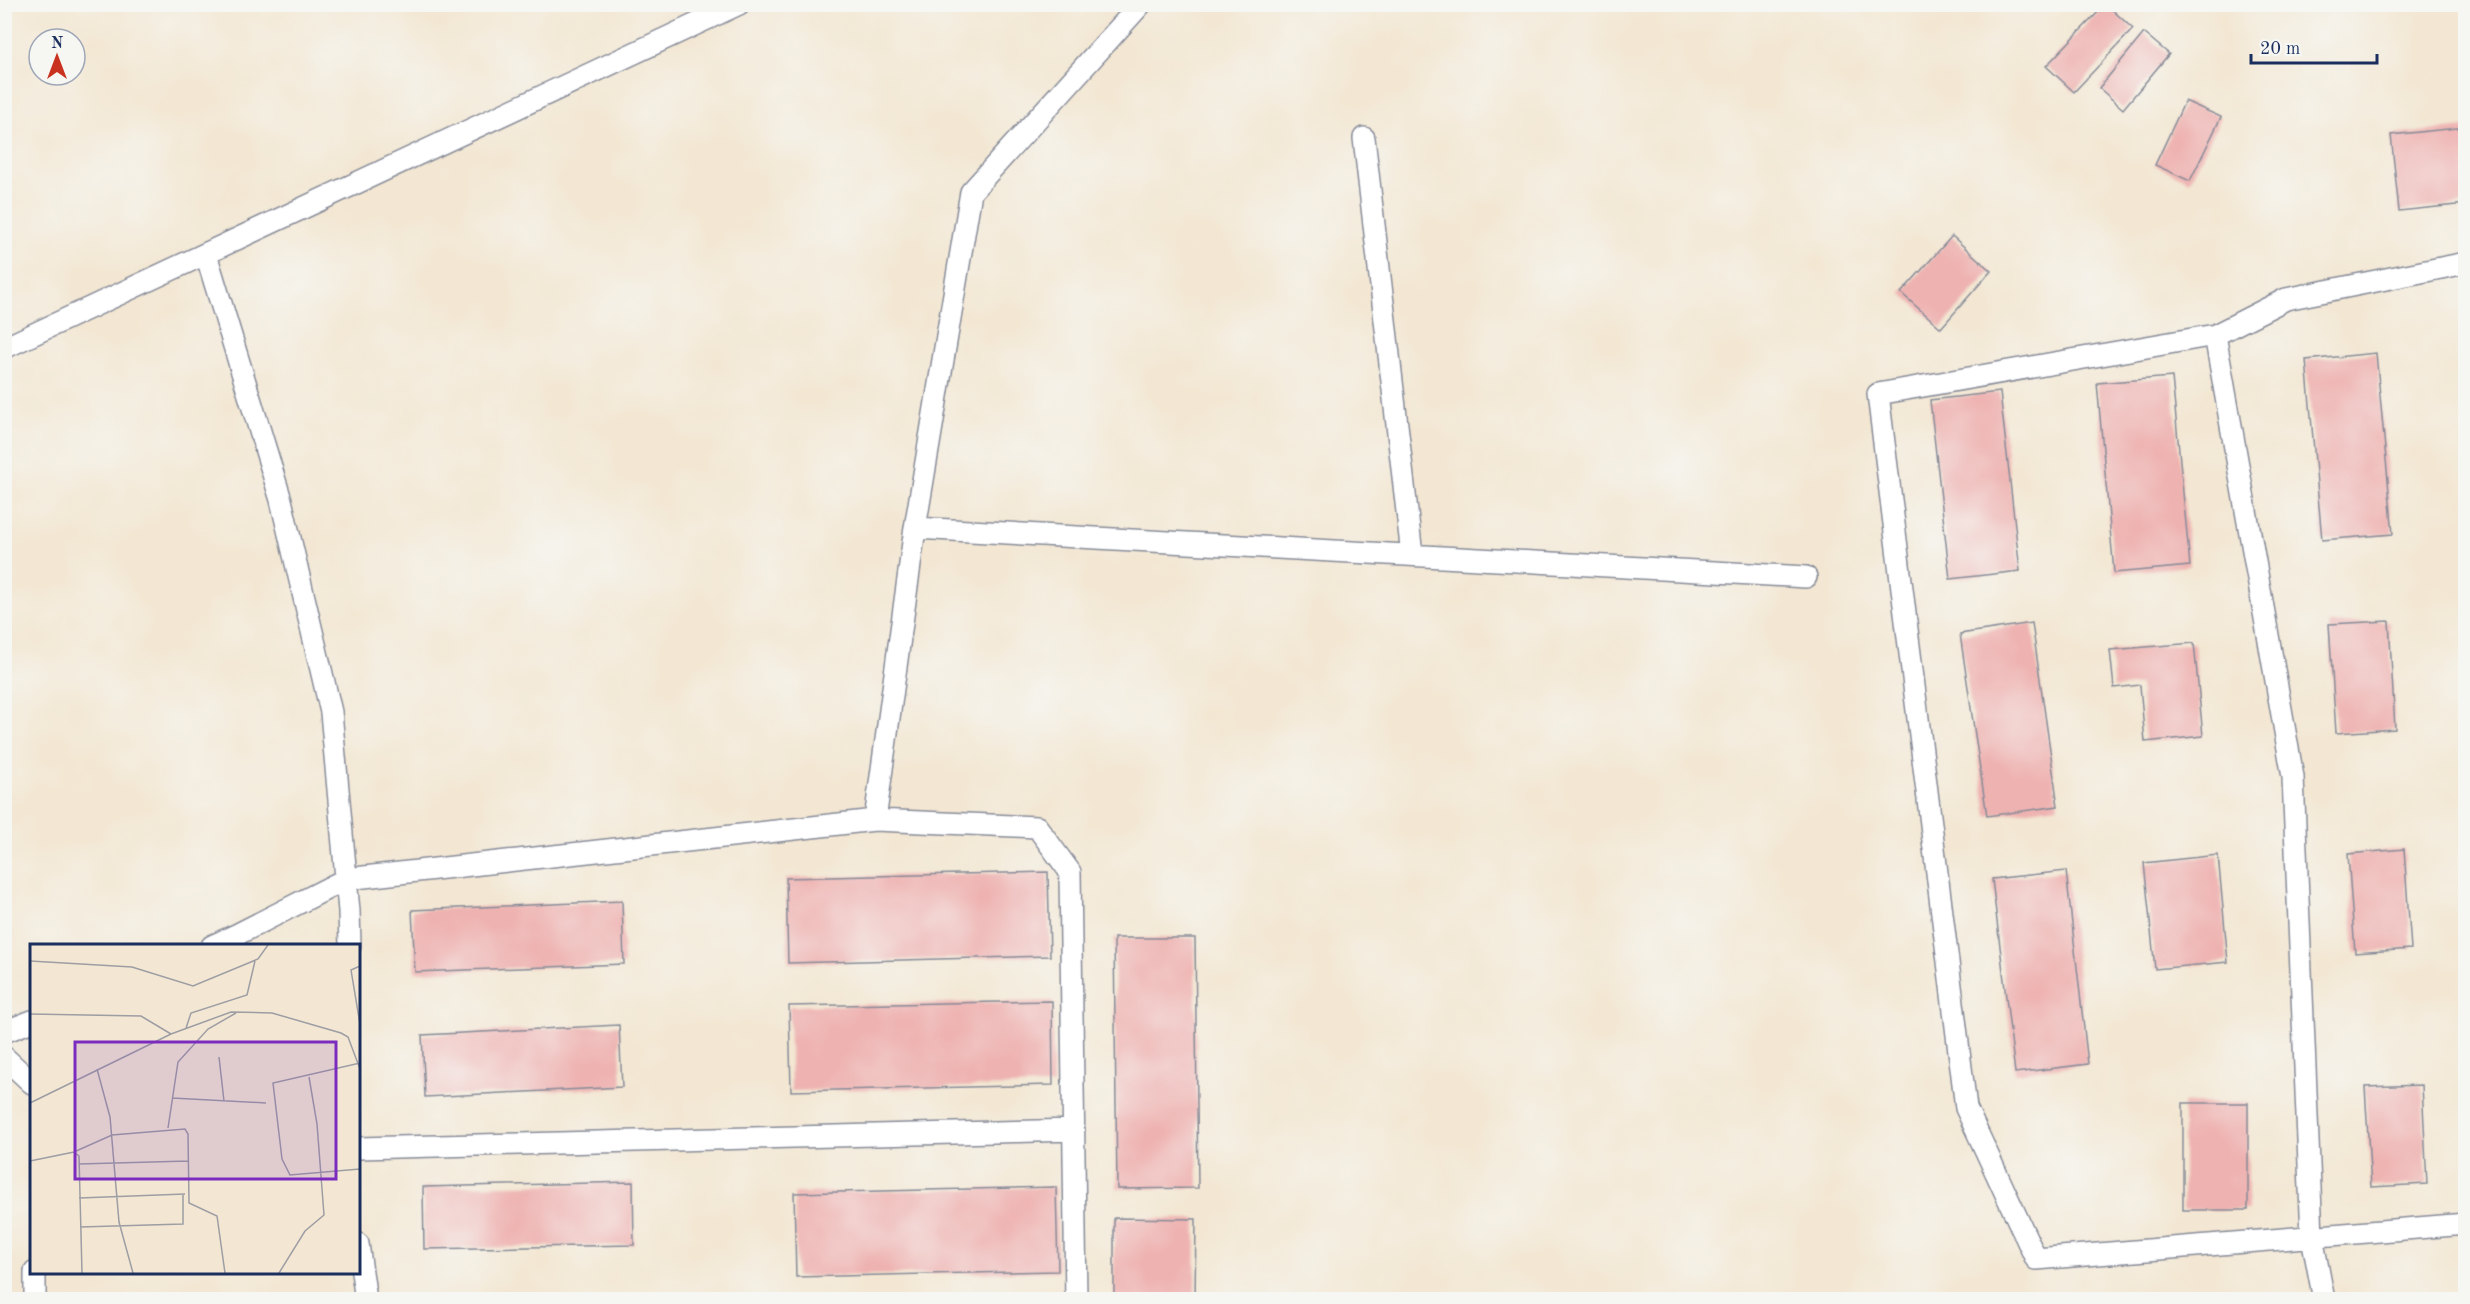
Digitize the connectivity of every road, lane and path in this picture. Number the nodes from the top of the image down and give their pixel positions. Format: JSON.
{"nodes":[{"id":1,"x":739,"y":4,"type":"edge"},
{"id":2,"x":1141,"y":4,"type":"edge"},
{"id":3,"x":1364,"y":138,"type":"dead end"},
{"id":4,"x":206,"y":254,"type":"junction"},
{"id":5,"x":2466,"y":263,"type":"edge"},
{"id":6,"x":2216,"y":335,"type":"junction"},
{"id":7,"x":4,"y":348,"type":"edge"},
{"id":8,"x":915,"y":528,"type":"junction"},
{"id":9,"x":1412,"y":555,"type":"junction"},
{"id":10,"x":1806,"y":577,"type":"dead end"},
{"id":11,"x":875,"y":820,"type":"junction"},
{"id":12,"x":346,"y":879,"type":"junction"},
{"id":13,"x":214,"y":944,"type":"edge"},
{"id":14,"x":350,"y":944,"type":"edge"},
{"id":15,"x":30,"y":1021,"type":"edge"},
{"id":16,"x":4,"y":1032,"type":"edge"},
{"id":17,"x":4,"y":1057,"type":"edge"},
{"id":18,"x":30,"y":1081,"type":"edge"},
{"id":19,"x":1074,"y":1130,"type":"junction"},
{"id":20,"x":360,"y":1148,"type":"edge"},
{"id":21,"x":2466,"y":1224,"type":"edge"},
{"id":22,"x":2312,"y":1237,"type":"junction"},
{"id":23,"x":360,"y":1258,"type":"edge"},
{"id":24,"x":35,"y":1274,"type":"edge"},
{"id":25,"x":35,"y":1299,"type":"edge"},
{"id":26,"x":366,"y":1299,"type":"edge"},
{"id":27,"x":1076,"y":1299,"type":"edge"},
{"id":28,"x":2324,"y":1299,"type":"edge"}],
"edges":[{"from":1,"to":4,"type":"lane"},
{"from":2,"to":8,"type":"lane"},
{"from":3,"to":9,"type":"lane"},
{"from":4,"to":7,"type":"lane"},
{"from":4,"to":12,"type":"lane"},
{"from":5,"to":6,"type":"lane"},
{"from":6,"to":22,"type":"lane"},
{"from":6,"to":22,"type":"lane"},
{"from":8,"to":9,"type":"lane"},
{"from":8,"to":11,"type":"lane"},
{"from":9,"to":10,"type":"lane"},
{"from":11,"to":12,"type":"lane"},
{"from":11,"to":19,"type":"lane"},
{"from":12,"to":13,"type":"lane"},
{"from":12,"to":14,"type":"lane"},
{"from":15,"to":16,"type":"lane"},
{"from":17,"to":18,"type":"lane"},
{"from":19,"to":20,"type":"lane"},
{"from":19,"to":27,"type":"lane"},
{"from":21,"to":22,"type":"lane"},
{"from":22,"to":28,"type":"lane"},
{"from":23,"to":26,"type":"lane"},
{"from":24,"to":25,"type":"lane"}]}
